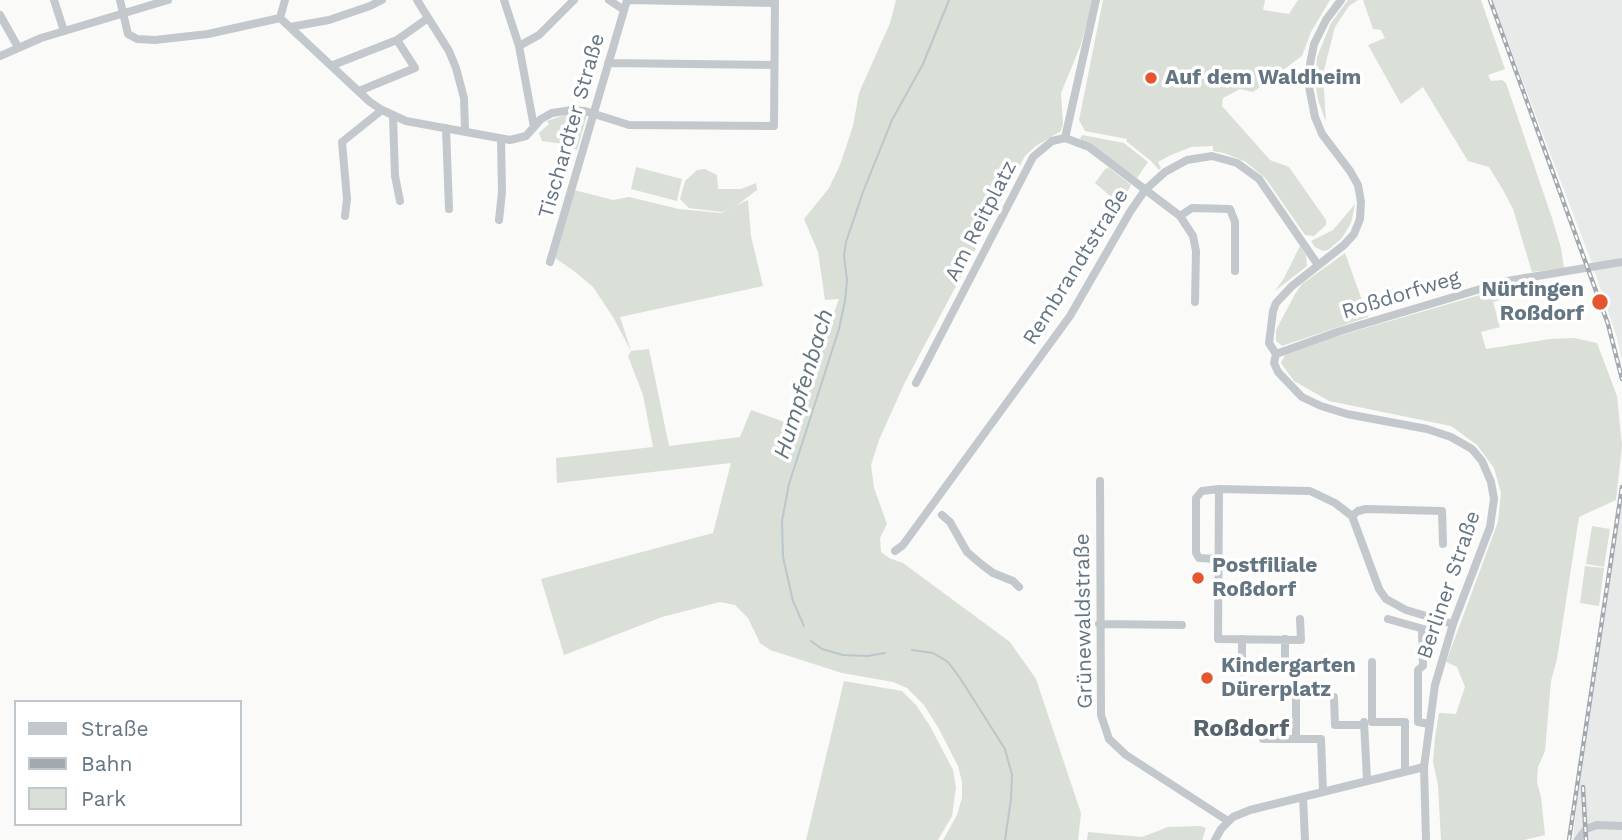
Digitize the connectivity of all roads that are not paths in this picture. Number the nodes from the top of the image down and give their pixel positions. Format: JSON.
{"nodes":[{"id":1,"x":54,"y":0,"type":"edge"},
{"id":2,"x":120,"y":0,"type":"edge"},
{"id":3,"x":168,"y":0,"type":"edge"},
{"id":4,"x":285,"y":0,"type":"edge"},
{"id":5,"x":382,"y":0,"type":"edge"},
{"id":6,"x":417,"y":0,"type":"edge"},
{"id":7,"x":504,"y":0,"type":"edge"},
{"id":8,"x":575,"y":0,"type":"edge"},
{"id":9,"x":609,"y":0,"type":"edge"},
{"id":10,"x":628,"y":0,"type":"edge"},
{"id":11,"x":1096,"y":0,"type":"edge"},
{"id":12,"x":1341,"y":0,"type":"edge"},
{"id":13,"x":775,"y":2,"type":"edge"},
{"id":14,"x":624,"y":9,"type":"junction"},
{"id":15,"x":125,"y":14,"type":"junction"},
{"id":16,"x":0,"y":15,"type":"edge"},
{"id":17,"x":280,"y":18,"type":"junction"},
{"id":18,"x":428,"y":18,"type":"junction"},
{"id":19,"x":290,"y":27,"type":"junction"},
{"id":20,"x":64,"y":31,"type":"junction"},
{"id":21,"x":397,"y":40,"type":"junction"},
{"id":22,"x":519,"y":46,"type":"junction"},
{"id":23,"x":18,"y":47,"type":"junction"},
{"id":24,"x":0,"y":56,"type":"edge"},
{"id":25,"x":608,"y":63,"type":"junction"},
{"id":26,"x":333,"y":65,"type":"junction"},
{"id":27,"x":774,"y":65,"type":"junction"},
{"id":28,"x":359,"y":91,"type":"junction"},
{"id":29,"x":382,"y":110,"type":"junction"},
{"id":30,"x":593,"y":114,"type":"junction"},
{"id":31,"x":393,"y":116,"type":"junction"},
{"id":32,"x":534,"y":127,"type":"junction"},
{"id":33,"x":446,"y":128,"type":"junction"},
{"id":34,"x":465,"y":131,"type":"junction"},
{"id":35,"x":1065,"y":138,"type":"junction"},
{"id":36,"x":501,"y":139,"type":"junction"},
{"id":37,"x":1145,"y":190,"type":"junction"},
{"id":38,"x":400,"y":201,"type":"dead end"},
{"id":39,"x":449,"y":209,"type":"dead end"},
{"id":40,"x":345,"y":216,"type":"dead end"},
{"id":41,"x":1180,"y":216,"type":"junction"},
{"id":42,"x":499,"y":220,"type":"dead end"},
{"id":43,"x":550,"y":262,"type":"dead end"},
{"id":44,"x":1622,"y":262,"type":"edge"},
{"id":45,"x":1318,"y":265,"type":"junction"},
{"id":46,"x":1235,"y":271,"type":"dead end"},
{"id":47,"x":1195,"y":302,"type":"dead end"},
{"id":48,"x":1276,"y":354,"type":"junction"},
{"id":49,"x":916,"y":383,"type":"dead end"},
{"id":50,"x":1100,"y":481,"type":"dead end"},
{"id":51,"x":1219,"y":489,"type":"junction"},
{"id":52,"x":942,"y":515,"type":"dead end"},
{"id":53,"x":1352,"y":516,"type":"junction"},
{"id":54,"x":1443,"y":544,"type":"dead end"},
{"id":55,"x":895,"y":551,"type":"dead end"},
{"id":56,"x":1217,"y":559,"type":"junction"},
{"id":57,"x":1019,"y":587,"type":"dead end"},
{"id":58,"x":1300,"y":619,"type":"dead end"},
{"id":59,"x":1388,"y":619,"type":"dead end"},
{"id":60,"x":1436,"y":619,"type":"junction"},
{"id":61,"x":1100,"y":624,"type":"junction"},
{"id":62,"x":1453,"y":624,"type":"junction"},
{"id":63,"x":1182,"y":625,"type":"dead end"},
{"id":64,"x":1422,"y":630,"type":"junction"},
{"id":65,"x":1242,"y":639,"type":"junction"},
{"id":66,"x":1285,"y":639,"type":"junction"},
{"id":67,"x":1372,"y":662,"type":"dead end"},
{"id":68,"x":1285,"y":669,"type":"dead end"},
{"id":69,"x":1242,"y":672,"type":"dead end"},
{"id":70,"x":1334,"y":697,"type":"dead end"},
{"id":71,"x":1296,"y":699,"type":"dead end"},
{"id":72,"x":1429,"y":724,"type":"junction"},
{"id":73,"x":1263,"y":739,"type":"dead end"},
{"id":74,"x":1296,"y":739,"type":"junction"},
{"id":75,"x":1424,"y":767,"type":"junction"},
{"id":76,"x":1405,"y":770,"type":"junction"},
{"id":77,"x":1367,"y":780,"type":"junction"},
{"id":78,"x":1323,"y":792,"type":"junction"},
{"id":79,"x":1303,"y":797,"type":"junction"},
{"id":80,"x":1228,"y":821,"type":"junction"},
{"id":81,"x":1622,"y":826,"type":"edge"},
{"id":82,"x":1215,"y":840,"type":"edge"},
{"id":83,"x":1305,"y":840,"type":"edge"},
{"id":84,"x":1426,"y":840,"type":"edge"},
{"id":85,"x":1578,"y":840,"type":"edge"}],
"edges":[{"from":1,"to":20,"type":"street"},
{"from":2,"to":15,"type":"street"},
{"from":3,"to":15,"type":"street"},
{"from":4,"to":17,"type":"street"},
{"from":5,"to":19,"type":"street"},
{"from":6,"to":18,"type":"street"},
{"from":7,"to":22,"type":"street"},
{"from":8,"to":22,"type":"street"},
{"from":9,"to":14,"type":"street"},
{"from":10,"to":13,"type":"street"},
{"from":10,"to":14,"type":"street","name":"Tischardter Straße"},
{"from":11,"to":35,"type":"street"},
{"from":12,"to":45,"type":"street","name":"Berliner Straße"},
{"from":13,"to":27,"type":"street"},
{"from":14,"to":25,"type":"street","name":"Tischardter Straße"},
{"from":15,"to":17,"type":"street"},
{"from":15,"to":20,"type":"street"},
{"from":16,"to":23,"type":"street"},
{"from":17,"to":19,"type":"street"},
{"from":18,"to":21,"type":"street"},
{"from":18,"to":34,"type":"street"},
{"from":19,"to":26,"type":"street"},
{"from":20,"to":23,"type":"street"},
{"from":21,"to":26,"type":"street"},
{"from":21,"to":28,"type":"street"},
{"from":22,"to":32,"type":"street"},
{"from":23,"to":24,"type":"street"},
{"from":25,"to":27,"type":"street"},
{"from":25,"to":30,"type":"street","name":"Tischardter Straße"},
{"from":26,"to":28,"type":"street"},
{"from":27,"to":30,"type":"street"},
{"from":28,"to":29,"type":"street"},
{"from":29,"to":31,"type":"street"},
{"from":29,"to":40,"type":"street"},
{"from":30,"to":32,"type":"street"},
{"from":30,"to":43,"type":"street","name":"Tischardter Straße"},
{"from":31,"to":33,"type":"street"},
{"from":31,"to":38,"type":"street"},
{"from":32,"to":36,"type":"street"},
{"from":33,"to":34,"type":"street"},
{"from":33,"to":39,"type":"street"},
{"from":34,"to":36,"type":"street"},
{"from":35,"to":37,"type":"street"},
{"from":35,"to":49,"type":"street","name":"Am Reitplatz"},
{"from":36,"to":42,"type":"street"},
{"from":37,"to":41,"type":"street"},
{"from":37,"to":45,"type":"street","name":"Rembrandtstraße"},
{"from":37,"to":55,"type":"street","name":"Rembrandtstraße"},
{"from":41,"to":46,"type":"street"},
{"from":41,"to":47,"type":"street"},
{"from":44,"to":48,"type":"street","name":"Roßdorfweg"},
{"from":45,"to":48,"type":"street","name":"Berliner Straße"},
{"from":48,"to":62,"type":"street","name":"Berliner Straße"},
{"from":50,"to":61,"type":"street","name":"Grünewaldstraße"},
{"from":51,"to":53,"type":"street"},
{"from":51,"to":56,"type":"street"},
{"from":51,"to":56,"type":"street"},
{"from":52,"to":57,"type":"street"},
{"from":53,"to":54,"type":"street"},
{"from":53,"to":60,"type":"street"},
{"from":56,"to":65,"type":"street"},
{"from":58,"to":66,"type":"street"},
{"from":59,"to":64,"type":"street"},
{"from":60,"to":62,"type":"street"},
{"from":60,"to":64,"type":"street"},
{"from":61,"to":63,"type":"street"},
{"from":61,"to":80,"type":"street","name":"Grünewaldstraße"},
{"from":62,"to":72,"type":"street","name":"Berliner Straße"},
{"from":64,"to":72,"type":"street"},
{"from":65,"to":66,"type":"street"},
{"from":65,"to":69,"type":"street"},
{"from":66,"to":68,"type":"street"},
{"from":67,"to":76,"type":"street"},
{"from":70,"to":77,"type":"street"},
{"from":71,"to":74,"type":"street"},
{"from":72,"to":75,"type":"street","name":"Berliner Straße"},
{"from":73,"to":74,"type":"street"},
{"from":74,"to":78,"type":"street"},
{"from":75,"to":76,"type":"street"},
{"from":75,"to":84,"type":"street","name":"Berliner Straße"},
{"from":76,"to":77,"type":"street"},
{"from":77,"to":78,"type":"street"},
{"from":78,"to":79,"type":"street"},
{"from":79,"to":80,"type":"street"},
{"from":79,"to":83,"type":"street"},
{"from":80,"to":82,"type":"street"},
{"from":81,"to":85,"type":"street"}]}
